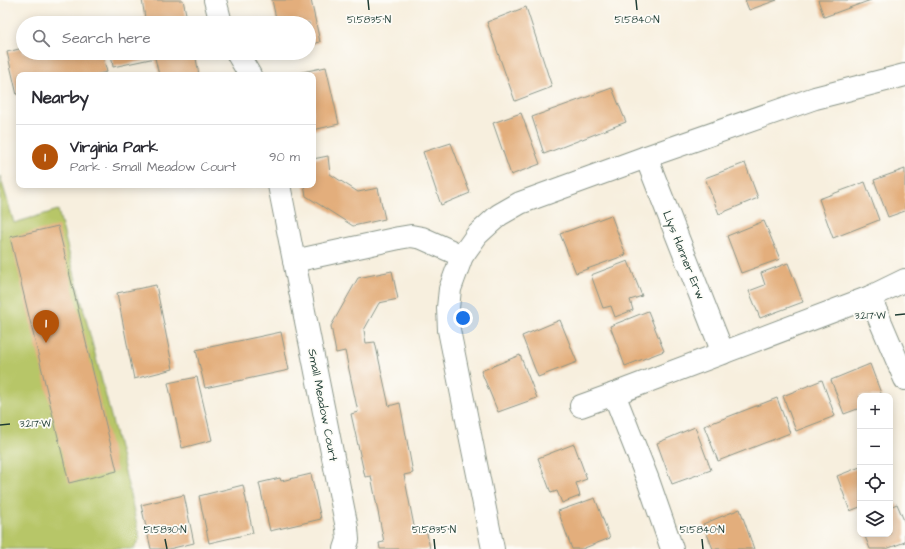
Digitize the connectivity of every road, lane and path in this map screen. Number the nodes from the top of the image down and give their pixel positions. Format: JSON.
{"nodes":[{"id":1,"x":215,"y":0,"type":"edge"},
{"id":2,"x":219,"y":16,"type":"edge"},
{"id":3,"x":241,"y":60,"type":"edge"},
{"id":4,"x":248,"y":72,"type":"edge"},
{"id":5,"x":905,"y":75,"type":"edge"},
{"id":6,"x":646,"y":157,"type":"junction"},
{"id":7,"x":279,"y":188,"type":"edge"},
{"id":8,"x":462,"y":256,"type":"junction"},
{"id":9,"x":294,"y":261,"type":"junction"},
{"id":10,"x":905,"y":280,"type":"edge"},
{"id":11,"x":870,"y":297,"type":"junction"},
{"id":12,"x":723,"y":353,"type":"junction"},
{"id":13,"x":905,"y":379,"type":"edge"},
{"id":14,"x":614,"y":394,"type":"junction"},
{"id":15,"x":581,"y":406,"type":"dead end"},
{"id":16,"x":345,"y":549,"type":"edge"},
{"id":17,"x":493,"y":549,"type":"edge"},
{"id":18,"x":672,"y":549,"type":"edge"}],
"edges":[{"from":1,"to":2,"type":"street"},
{"from":3,"to":4,"type":"street"},
{"from":5,"to":6,"type":"street"},
{"from":6,"to":8,"type":"street"},
{"from":6,"to":12,"type":"street","name":"Llys Hanner Erw"},
{"from":7,"to":9,"type":"street","name":"Small Meadow Court"},
{"from":8,"to":9,"type":"street"},
{"from":8,"to":17,"type":"street"},
{"from":9,"to":16,"type":"street","name":"Small Meadow Court"},
{"from":10,"to":11,"type":"street"},
{"from":11,"to":12,"type":"street"},
{"from":11,"to":13,"type":"street"},
{"from":12,"to":14,"type":"street"},
{"from":14,"to":15,"type":"street"},
{"from":14,"to":18,"type":"street"}]}
